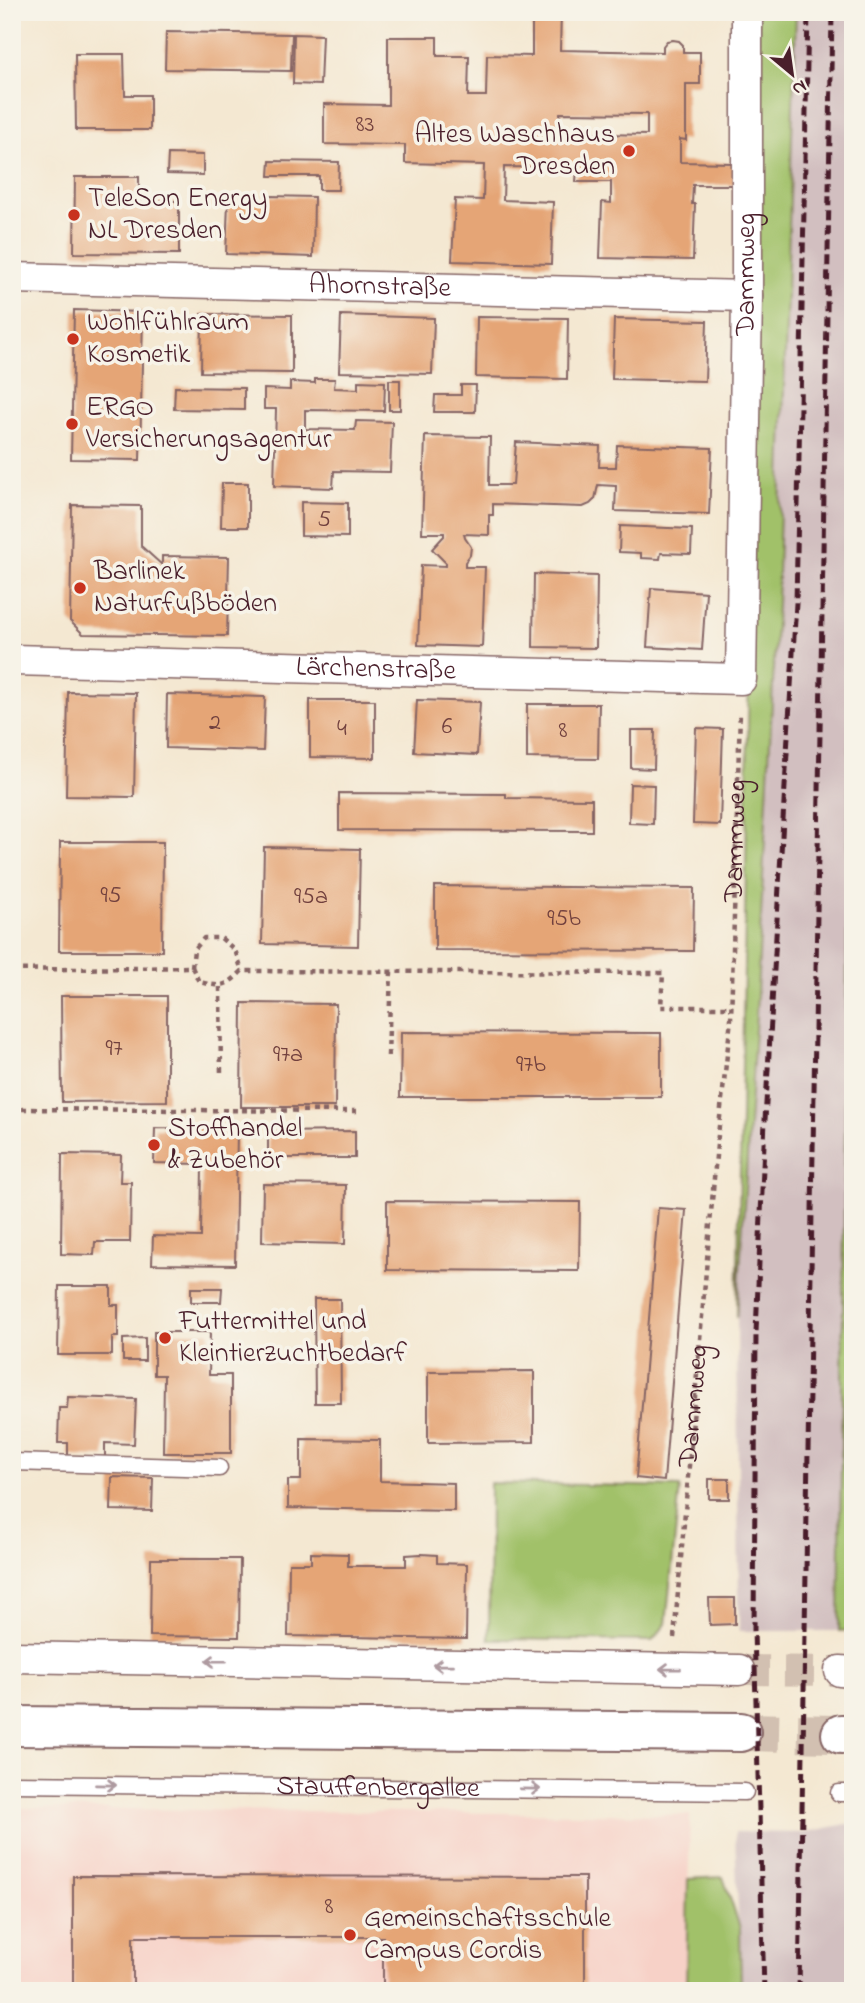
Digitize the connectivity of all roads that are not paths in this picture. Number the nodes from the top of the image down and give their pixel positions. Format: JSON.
{"nodes":[{"id":1,"x":747,"y":12,"type":"edge"},
{"id":2,"x":13,"y":278,"type":"edge"},
{"id":3,"x":747,"y":296,"type":"junction"},
{"id":4,"x":12,"y":660,"type":"edge"},
{"id":5,"x":741,"y":679,"type":"joint"},
{"id":6,"x":12,"y":1462,"type":"edge"},
{"id":7,"x":219,"y":1468,"type":"dead end"},
{"id":8,"x":12,"y":1657,"type":"edge"},
{"id":9,"x":739,"y":1670,"type":"tunnel mouth"},
{"id":10,"x":12,"y":1726,"type":"edge"},
{"id":11,"x":741,"y":1732,"type":"tunnel mouth"},
{"id":12,"x":12,"y":1784,"type":"edge"},
{"id":13,"x":745,"y":1792,"type":"dead end"}],
"edges":[{"from":1,"to":3,"type":"street","name":"Dammweg"},
{"from":2,"to":3,"type":"street","name":"Ahornstraße"},
{"from":3,"to":5,"type":"street","name":"Dammweg"},
{"from":4,"to":5,"type":"street","name":"Lärchenstraße"},
{"from":6,"to":7,"type":"lane"},
{"from":9,"to":8,"type":"street","one_way":true},
{"from":10,"to":11,"type":"main road","name":"Stauffenbergallee"},
{"from":12,"to":13,"type":"lane","name":"Stauffenbergallee","one_way":true}]}
